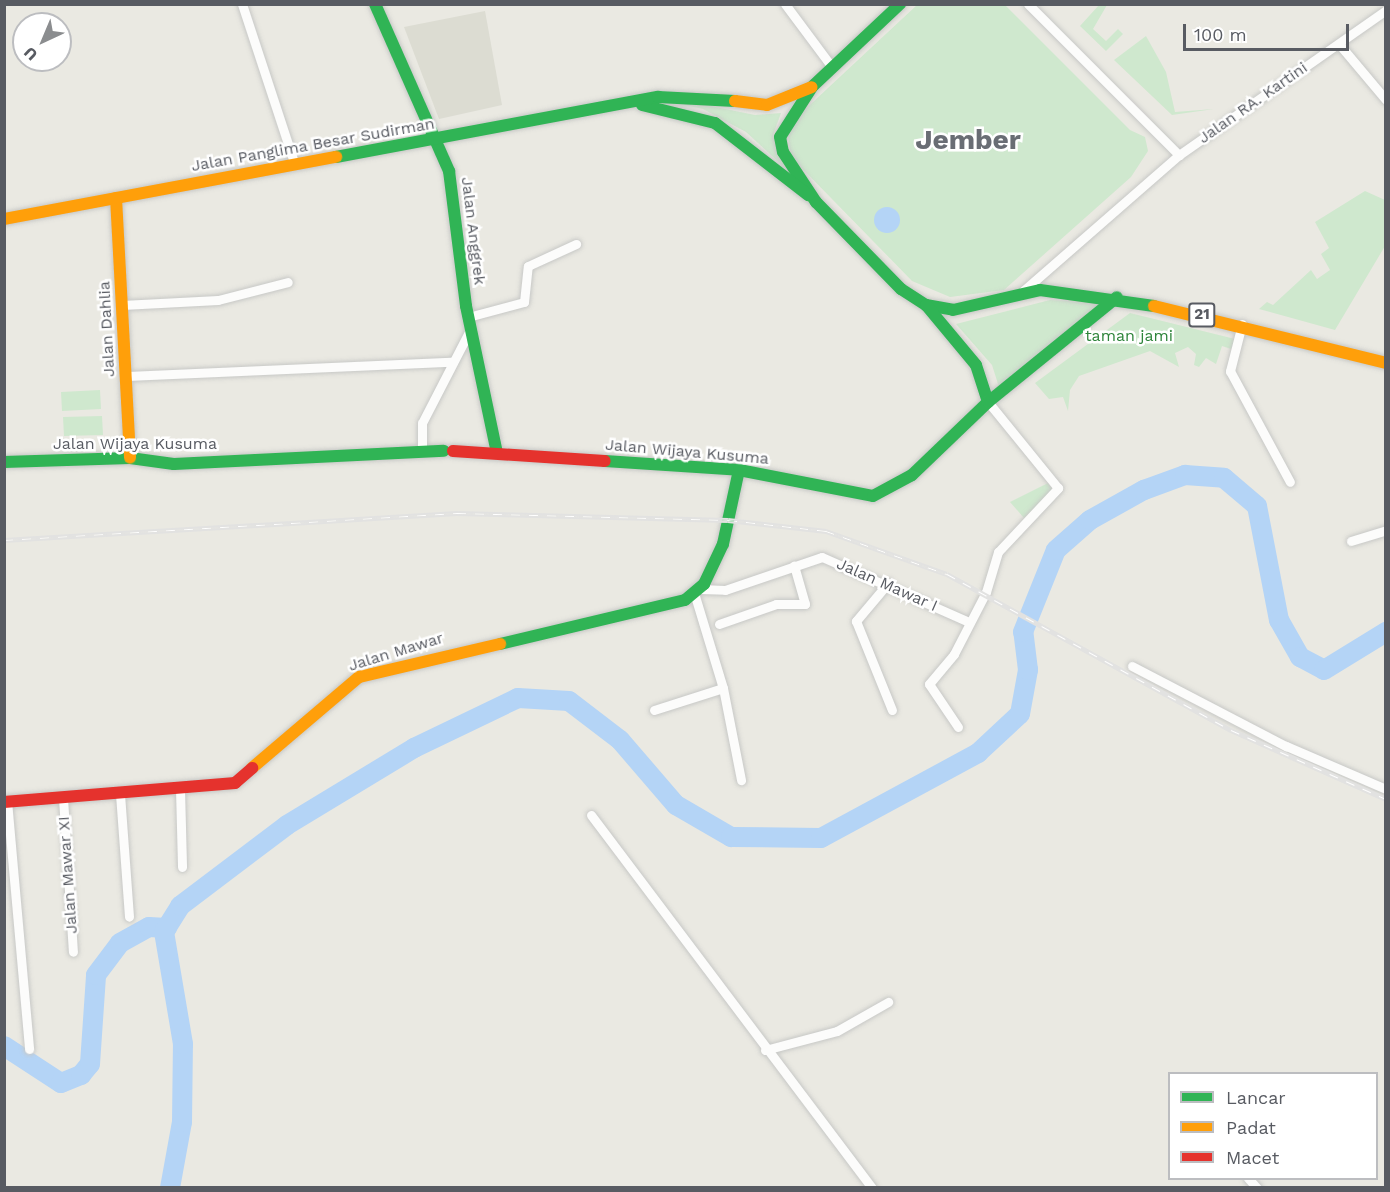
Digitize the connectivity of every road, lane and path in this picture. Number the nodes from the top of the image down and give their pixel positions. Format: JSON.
{"nodes":[{"id":1,"x":242,"y":4,"type":"edge"},
{"id":2,"x":375,"y":4,"type":"edge"},
{"id":3,"x":785,"y":4,"type":"edge"},
{"id":4,"x":900,"y":4,"type":"edge"},
{"id":5,"x":1028,"y":4,"type":"edge"},
{"id":6,"x":1386,"y":10,"type":"edge"},
{"id":7,"x":1339,"y":44,"type":"junction"},
{"id":8,"x":832,"y":67,"type":"junction"},
{"id":9,"x":812,"y":87,"type":"junction"},
{"id":10,"x":1386,"y":100,"type":"edge"},
{"id":11,"x":627,"y":103,"type":"junction"},
{"id":12,"x":437,"y":139,"type":"junction"},
{"id":13,"x":1179,"y":155,"type":"junction"},
{"id":14,"x":295,"y":165,"type":"junction"},
{"id":15,"x":116,"y":198,"type":"junction"},
{"id":16,"x":816,"y":202,"type":"junction"},
{"id":17,"x":4,"y":219,"type":"edge"},
{"id":18,"x":576,"y":244,"type":"dead end"},
{"id":19,"x":288,"y":282,"type":"dead end"},
{"id":20,"x":1016,"y":297,"type":"junction"},
{"id":21,"x":1117,"y":297,"type":"junction"},
{"id":22,"x":122,"y":305,"type":"junction"},
{"id":23,"x":926,"y":305,"type":"junction"},
{"id":24,"x":469,"y":322,"type":"junction"},
{"id":25,"x":1242,"y":324,"type":"junction"},
{"id":26,"x":452,"y":362,"type":"junction"},
{"id":27,"x":1386,"y":363,"type":"edge"},
{"id":28,"x":126,"y":376,"type":"junction"},
{"id":29,"x":988,"y":402,"type":"junction"},
{"id":30,"x":422,"y":450,"type":"junction"},
{"id":31,"x":497,"y":453,"type":"junction"},
{"id":32,"x":130,"y":458,"type":"junction"},
{"id":33,"x":4,"y":462,"type":"edge"},
{"id":34,"x":739,"y":470,"type":"junction"},
{"id":35,"x":1290,"y":482,"type":"dead end"},
{"id":36,"x":1386,"y":530,"type":"edge"},
{"id":37,"x":1352,"y":541,"type":"dead end"},
{"id":38,"x":794,"y":566,"type":"junction"},
{"id":39,"x":888,"y":583,"type":"junction"},
{"id":40,"x":698,"y":592,"type":"junction"},
{"id":41,"x":969,"y":622,"type":"junction"},
{"id":42,"x":719,"y":624,"type":"dead end"},
{"id":43,"x":1132,"y":666,"type":"dead end"},
{"id":44,"x":723,"y":688,"type":"junction"},
{"id":45,"x":654,"y":710,"type":"dead end"},
{"id":46,"x":892,"y":710,"type":"dead end"},
{"id":47,"x":958,"y":727,"type":"dead end"},
{"id":48,"x":741,"y":780,"type":"dead end"},
{"id":49,"x":180,"y":789,"type":"junction"},
{"id":50,"x":1386,"y":789,"type":"edge"},
{"id":51,"x":120,"y":794,"type":"junction"},
{"id":52,"x":63,"y":798,"type":"junction"},
{"id":53,"x":6,"y":802,"type":"edge"},
{"id":54,"x":591,"y":815,"type":"dead end"},
{"id":55,"x":182,"y":867,"type":"dead end"},
{"id":56,"x":129,"y":917,"type":"dead end"},
{"id":57,"x":73,"y":952,"type":"dead end"},
{"id":58,"x":888,"y":1002,"type":"dead end"},
{"id":59,"x":29,"y":1049,"type":"dead end"},
{"id":60,"x":765,"y":1050,"type":"junction"},
{"id":61,"x":872,"y":1188,"type":"edge"}],
"edges":[{"from":1,"to":14,"type":"street"},
{"from":2,"to":12,"type":"main road","name":"Jalan Anggrek"},
{"from":3,"to":8,"type":"street"},
{"from":4,"to":8,"type":"main road","number":"21"},
{"from":5,"to":13,"type":"street"},
{"from":6,"to":7,"type":"street","name":"Jalan RA. Kartini"},
{"from":7,"to":10,"type":"street"},
{"from":7,"to":13,"type":"street","name":"Jalan RA. Kartini"},
{"from":8,"to":9,"type":"main road","number":"21"},
{"from":9,"to":11,"type":"main road","name":"Jalan Panglima Besar Sudirman"},
{"from":9,"to":16,"type":"main road","number":"21"},
{"from":11,"to":12,"type":"main road","name":"Jalan Panglima Besar Sudirman"},
{"from":11,"to":16,"type":"main road","name":"Jalan Panglima Besar Sudirman"},
{"from":12,"to":14,"type":"main road","name":"Jalan Panglima Besar Sudirman"},
{"from":12,"to":24,"type":"main road","name":"Jalan Anggrek"},
{"from":13,"to":20,"type":"street","name":"Jalan RA. Kartini"},
{"from":14,"to":15,"type":"main road","name":"Jalan Panglima Besar Sudirman"},
{"from":15,"to":17,"type":"main road","name":"Jalan Panglima Besar Sudirman"},
{"from":15,"to":22,"type":"main road","name":"Jalan Dahlia"},
{"from":16,"to":23,"type":"main road","number":"21"},
{"from":18,"to":24,"type":"street"},
{"from":19,"to":22,"type":"street"},
{"from":20,"to":21,"type":"main road","number":"21"},
{"from":20,"to":23,"type":"main road","number":"21"},
{"from":21,"to":25,"type":"main road","number":"21"},
{"from":21,"to":29,"type":"main road","name":"Jalan Wijaya Kusuma"},
{"from":22,"to":28,"type":"main road","name":"Jalan Dahlia"},
{"from":23,"to":29,"type":"main road"},
{"from":24,"to":26,"type":"street"},
{"from":24,"to":31,"type":"main road","name":"Jalan Anggrek"},
{"from":25,"to":27,"type":"main road","number":"21"},
{"from":25,"to":35,"type":"street"},
{"from":26,"to":28,"type":"street"},
{"from":26,"to":30,"type":"street"},
{"from":28,"to":32,"type":"main road","name":"Jalan Dahlia"},
{"from":29,"to":34,"type":"main road","name":"Jalan Wijaya Kusuma"},
{"from":29,"to":41,"type":"street"},
{"from":30,"to":31,"type":"main road","name":"Jalan Wijaya Kusuma"},
{"from":30,"to":32,"type":"main road","name":"Jalan Wijaya Kusuma"},
{"from":31,"to":34,"type":"main road","name":"Jalan Wijaya Kusuma"},
{"from":32,"to":33,"type":"main road","name":"Jalan Wijaya Kusuma"},
{"from":34,"to":40,"type":"main road"},
{"from":36,"to":37,"type":"street"},
{"from":38,"to":39,"type":"street","name":"Jalan Mawar I"},
{"from":38,"to":40,"type":"street","name":"Jalan Mawar I"},
{"from":38,"to":42,"type":"street"},
{"from":39,"to":41,"type":"street","name":"Jalan Mawar I"},
{"from":39,"to":46,"type":"street"},
{"from":40,"to":44,"type":"street"},
{"from":40,"to":49,"type":"main road","name":"Jalan Mawar"},
{"from":41,"to":47,"type":"street"},
{"from":43,"to":50,"type":"street"},
{"from":44,"to":45,"type":"street"},
{"from":44,"to":48,"type":"street"},
{"from":49,"to":51,"type":"main road","name":"Jalan Mawar"},
{"from":49,"to":55,"type":"street"},
{"from":51,"to":52,"type":"main road","name":"Jalan Mawar"},
{"from":51,"to":56,"type":"street"},
{"from":52,"to":53,"type":"main road","name":"Jalan Mawar"},
{"from":52,"to":57,"type":"street","name":"Jalan Mawar XI"},
{"from":53,"to":59,"type":"street"},
{"from":54,"to":60,"type":"street"},
{"from":58,"to":60,"type":"street"},
{"from":60,"to":61,"type":"street"}]}
